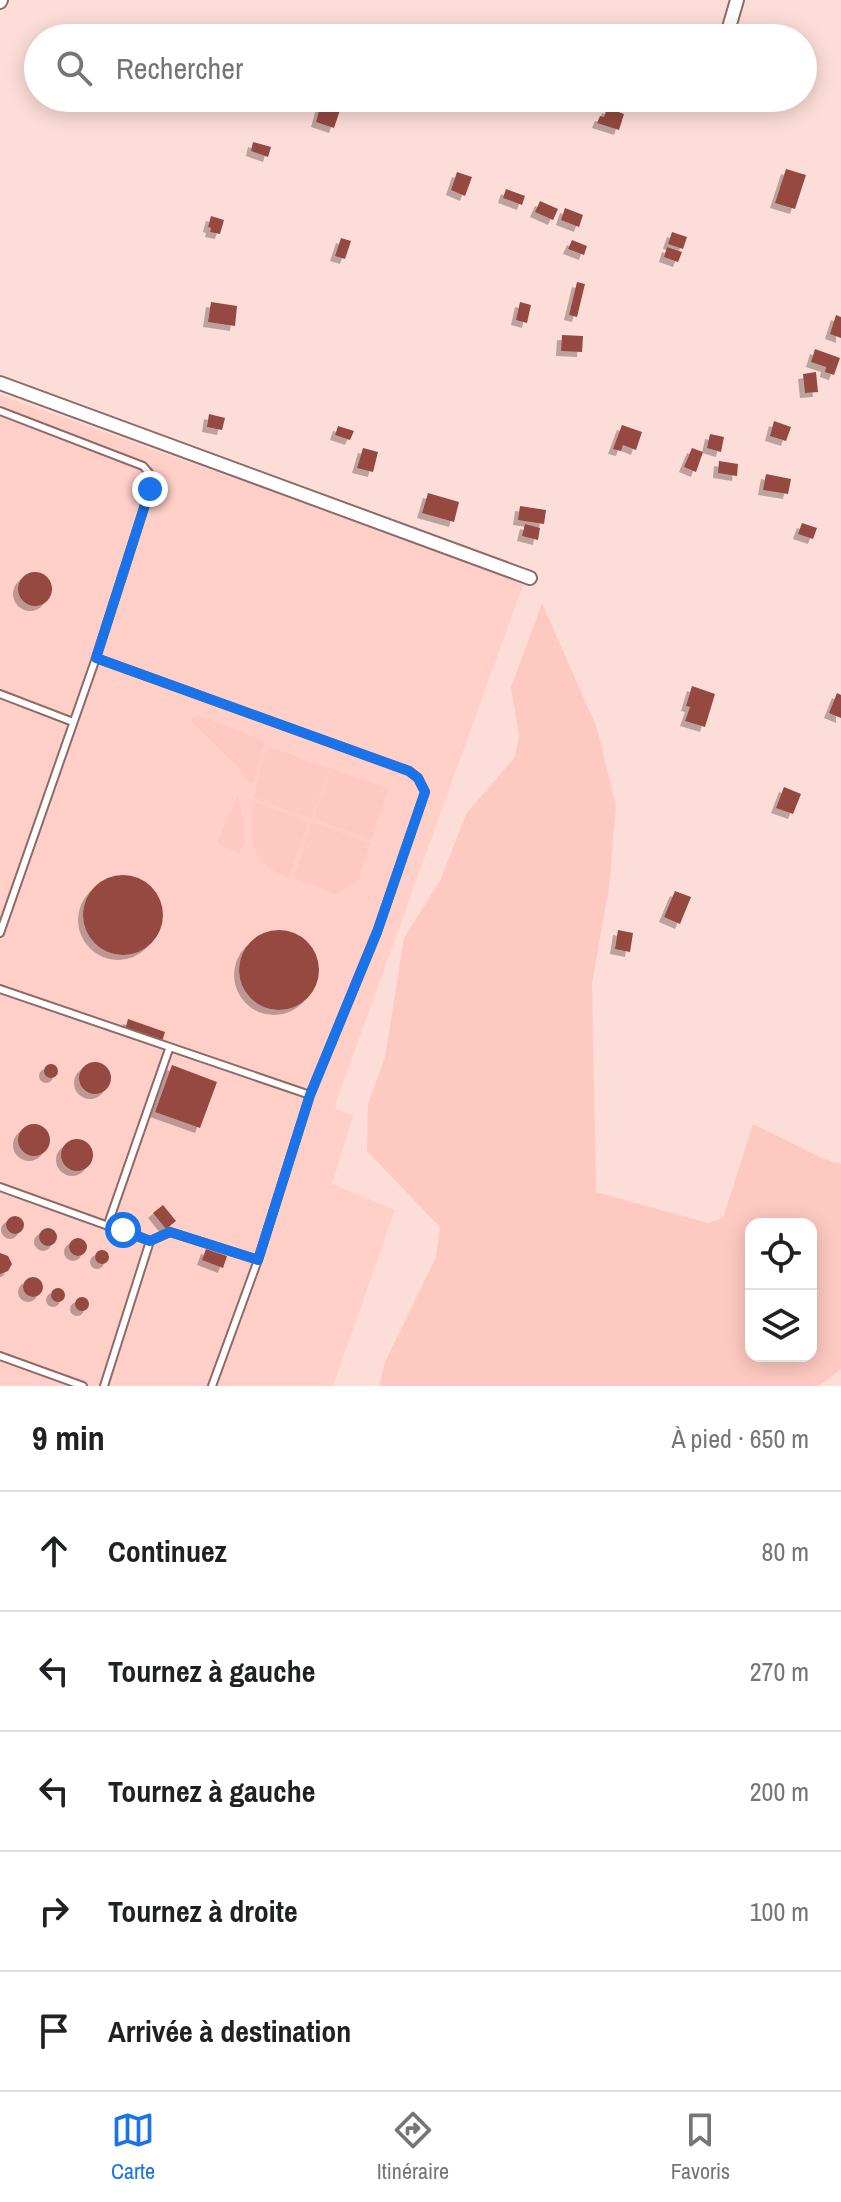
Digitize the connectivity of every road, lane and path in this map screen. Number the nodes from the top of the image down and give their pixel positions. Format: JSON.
{"nodes":[{"id":1,"x":737,"y":0,"type":"edge"},
{"id":2,"x":730,"y":24,"type":"edge"},
{"id":3,"x":0,"y":383,"type":"edge"},
{"id":4,"x":0,"y":411,"type":"edge"},
{"id":5,"x":530,"y":578,"type":"dead end"},
{"id":6,"x":96,"y":658,"type":"junction"},
{"id":7,"x":0,"y":694,"type":"edge"},
{"id":8,"x":73,"y":722,"type":"junction"},
{"id":9,"x":0,"y":933,"type":"edge"},
{"id":10,"x":0,"y":989,"type":"edge"},
{"id":11,"x":169,"y":1049,"type":"junction"},
{"id":12,"x":310,"y":1095,"type":"junction"},
{"id":13,"x":0,"y":1187,"type":"edge"},
{"id":14,"x":108,"y":1224,"type":"junction"},
{"id":15,"x":150,"y":1241,"type":"junction"},
{"id":16,"x":258,"y":1260,"type":"junction"},
{"id":17,"x":0,"y":1356,"type":"edge"},
{"id":18,"x":83,"y":1386,"type":"edge"},
{"id":19,"x":104,"y":1386,"type":"edge"},
{"id":20,"x":212,"y":1386,"type":"edge"}],
"edges":[{"from":1,"to":2,"type":"street"},
{"from":3,"to":5,"type":"street"},
{"from":4,"to":6,"type":"lane"},
{"from":6,"to":8,"type":"lane"},
{"from":6,"to":12,"type":"lane"},
{"from":7,"to":8,"type":"lane"},
{"from":8,"to":9,"type":"lane"},
{"from":10,"to":11,"type":"lane"},
{"from":11,"to":12,"type":"lane"},
{"from":11,"to":14,"type":"lane"},
{"from":12,"to":16,"type":"lane"},
{"from":13,"to":14,"type":"lane"},
{"from":14,"to":15,"type":"lane"},
{"from":15,"to":16,"type":"lane"},
{"from":15,"to":19,"type":"lane"},
{"from":16,"to":20,"type":"lane"},
{"from":17,"to":18,"type":"lane"}]}
